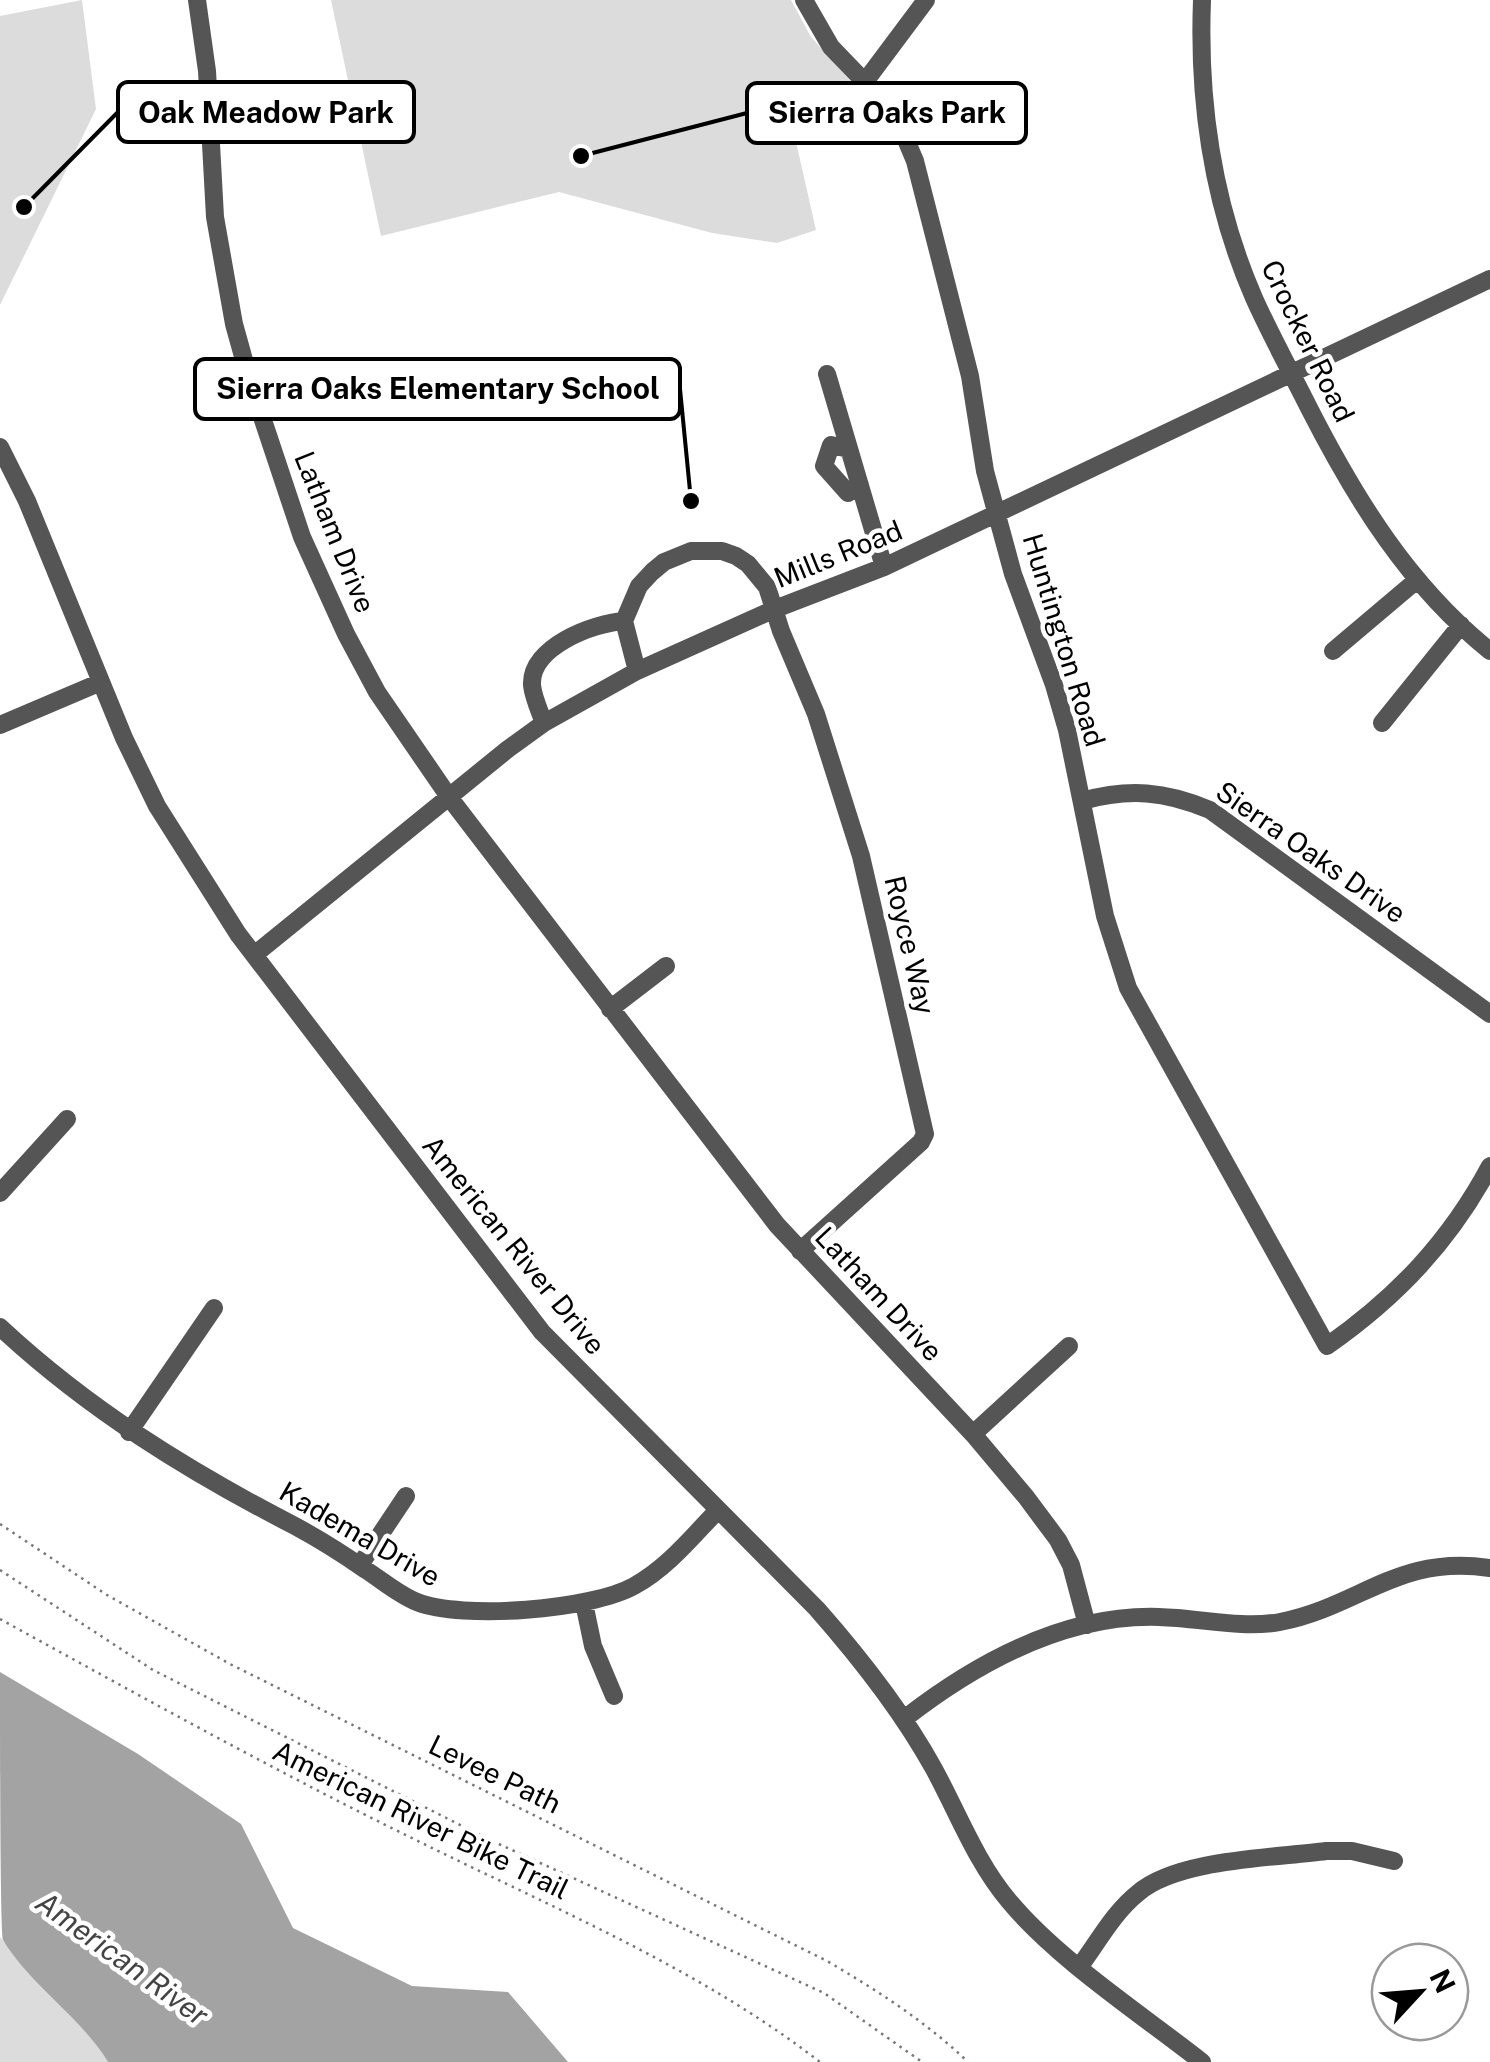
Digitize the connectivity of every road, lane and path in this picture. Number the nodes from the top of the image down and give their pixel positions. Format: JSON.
{"nodes":[{"id":1,"x":198,"y":0,"type":"edge"},
{"id":2,"x":804,"y":0,"type":"edge"},
{"id":3,"x":926,"y":0,"type":"edge"},
{"id":4,"x":1202,"y":0,"type":"edge"},
{"id":5,"x":864,"y":83,"type":"junction"},
{"id":6,"x":1490,"y":279,"type":"edge"},
{"id":7,"x":1291,"y":373,"type":"junction"},
{"id":8,"x":828,"y":374,"type":"dead end"},
{"id":9,"x":0,"y":447,"type":"edge"},
{"id":10,"x":849,"y":449,"type":"junction"},
{"id":11,"x":860,"y":486,"type":"junction"},
{"id":12,"x":996,"y":514,"type":"junction"},
{"id":13,"x":884,"y":567,"type":"junction"},
{"id":14,"x":1417,"y":580,"type":"junction"},
{"id":15,"x":775,"y":609,"type":"junction"},
{"id":16,"x":624,"y":621,"type":"junction"},
{"id":17,"x":1460,"y":625,"type":"junction"},
{"id":18,"x":1490,"y":651,"type":"edge"},
{"id":19,"x":1334,"y":652,"type":"dead end"},
{"id":20,"x":638,"y":671,"type":"junction"},
{"id":21,"x":101,"y":682,"type":"junction"},
{"id":22,"x":1382,"y":722,"type":"dead end"},
{"id":23,"x":0,"y":724,"type":"edge"},
{"id":24,"x":544,"y":724,"type":"junction"},
{"id":25,"x":449,"y":797,"type":"junction"},
{"id":26,"x":1082,"y":801,"type":"junction"},
{"id":27,"x":254,"y":955,"type":"junction"},
{"id":28,"x":666,"y":966,"type":"dead end"},
{"id":29,"x":610,"y":1009,"type":"junction"},
{"id":30,"x":1490,"y":1014,"type":"edge"},
{"id":31,"x":67,"y":1120,"type":"dead end"},
{"id":32,"x":1490,"y":1166,"type":"edge"},
{"id":33,"x":0,"y":1193,"type":"edge"},
{"id":34,"x":800,"y":1252,"type":"junction"},
{"id":35,"x":214,"y":1308,"type":"dead end"},
{"id":36,"x":0,"y":1326,"type":"edge"},
{"id":37,"x":1069,"y":1346,"type":"dead end"},
{"id":38,"x":129,"y":1432,"type":"junction"},
{"id":39,"x":973,"y":1434,"type":"junction"},
{"id":40,"x":406,"y":1496,"type":"dead end"},
{"id":41,"x":718,"y":1510,"type":"junction"},
{"id":42,"x":0,"y":1524,"type":"edge"},
{"id":43,"x":360,"y":1566,"type":"junction"},
{"id":44,"x":1490,"y":1568,"type":"edge"},
{"id":45,"x":0,"y":1570,"type":"edge"},
{"id":46,"x":584,"y":1603,"type":"junction"},
{"id":47,"x":0,"y":1619,"type":"edge"},
{"id":48,"x":1087,"y":1625,"type":"junction"},
{"id":49,"x":614,"y":1696,"type":"dead end"},
{"id":50,"x":904,"y":1720,"type":"junction"},
{"id":51,"x":1394,"y":1861,"type":"dead end"},
{"id":52,"x":1080,"y":1966,"type":"junction"},
{"id":53,"x":820,"y":2062,"type":"edge"},
{"id":54,"x":922,"y":2062,"type":"edge"},
{"id":55,"x":968,"y":2062,"type":"edge"},
{"id":56,"x":1202,"y":2062,"type":"edge"}],
"edges":[{"from":1,"to":25,"type":"street","name":"Latham Drive"},
{"from":2,"to":5,"type":"street","name":"Huntington Road"},
{"from":3,"to":5,"type":"street"},
{"from":4,"to":7,"type":"street","name":"Crocker Road"},
{"from":5,"to":12,"type":"street","name":"Huntington Road"},
{"from":6,"to":7,"type":"street","name":"Mills Road"},
{"from":7,"to":12,"type":"street","name":"Mills Road"},
{"from":7,"to":14,"type":"street","name":"Crocker Road"},
{"from":8,"to":10,"type":"street"},
{"from":9,"to":21,"type":"street","name":"American River Drive"},
{"from":10,"to":11,"type":"street"},
{"from":10,"to":11,"type":"street"},
{"from":11,"to":13,"type":"street"},
{"from":12,"to":13,"type":"street","name":"Mills Road"},
{"from":12,"to":26,"type":"street","name":"Huntington Road"},
{"from":13,"to":15,"type":"street","name":"Mills Road"},
{"from":14,"to":17,"type":"street","name":"Crocker Road"},
{"from":14,"to":19,"type":"street"},
{"from":15,"to":16,"type":"street"},
{"from":15,"to":20,"type":"street","name":"Mills Road"},
{"from":15,"to":34,"type":"street","name":"Royce Way"},
{"from":16,"to":20,"type":"street"},
{"from":16,"to":24,"type":"street"},
{"from":17,"to":18,"type":"street","name":"Crocker Road"},
{"from":17,"to":22,"type":"street"},
{"from":20,"to":24,"type":"street","name":"Mills Road"},
{"from":21,"to":23,"type":"street"},
{"from":21,"to":27,"type":"street","name":"American River Drive"},
{"from":24,"to":25,"type":"street","name":"Mills Road"},
{"from":25,"to":27,"type":"street","name":"Mills Road"},
{"from":25,"to":29,"type":"street","name":"Latham Drive"},
{"from":26,"to":30,"type":"street","name":"Sierra Oaks Drive"},
{"from":26,"to":32,"type":"street","name":"Huntington Road"},
{"from":27,"to":41,"type":"street","name":"American River Drive"},
{"from":28,"to":29,"type":"street"},
{"from":29,"to":34,"type":"street","name":"Latham Drive"},
{"from":31,"to":33,"type":"street"},
{"from":34,"to":39,"type":"street","name":"Latham Drive"},
{"from":35,"to":38,"type":"street"},
{"from":36,"to":38,"type":"street","name":"Kadema Drive"},
{"from":37,"to":39,"type":"street"},
{"from":38,"to":43,"type":"street","name":"Kadema Drive"},
{"from":39,"to":48,"type":"street","name":"Latham Drive"},
{"from":40,"to":43,"type":"street"},
{"from":41,"to":46,"type":"street","name":"Kadema Drive"},
{"from":41,"to":50,"type":"street","name":"American River Drive"},
{"from":42,"to":55,"type":"path","name":"Levee Path"},
{"from":43,"to":46,"type":"street","name":"Kadema Drive"},
{"from":44,"to":48,"type":"street"},
{"from":45,"to":54,"type":"path"},
{"from":46,"to":49,"type":"street"},
{"from":47,"to":53,"type":"path","name":"American River Bike Trail"},
{"from":48,"to":50,"type":"street"},
{"from":50,"to":52,"type":"street","name":"American River Drive"},
{"from":51,"to":52,"type":"street"},
{"from":52,"to":56,"type":"street","name":"American River Drive"}]}
